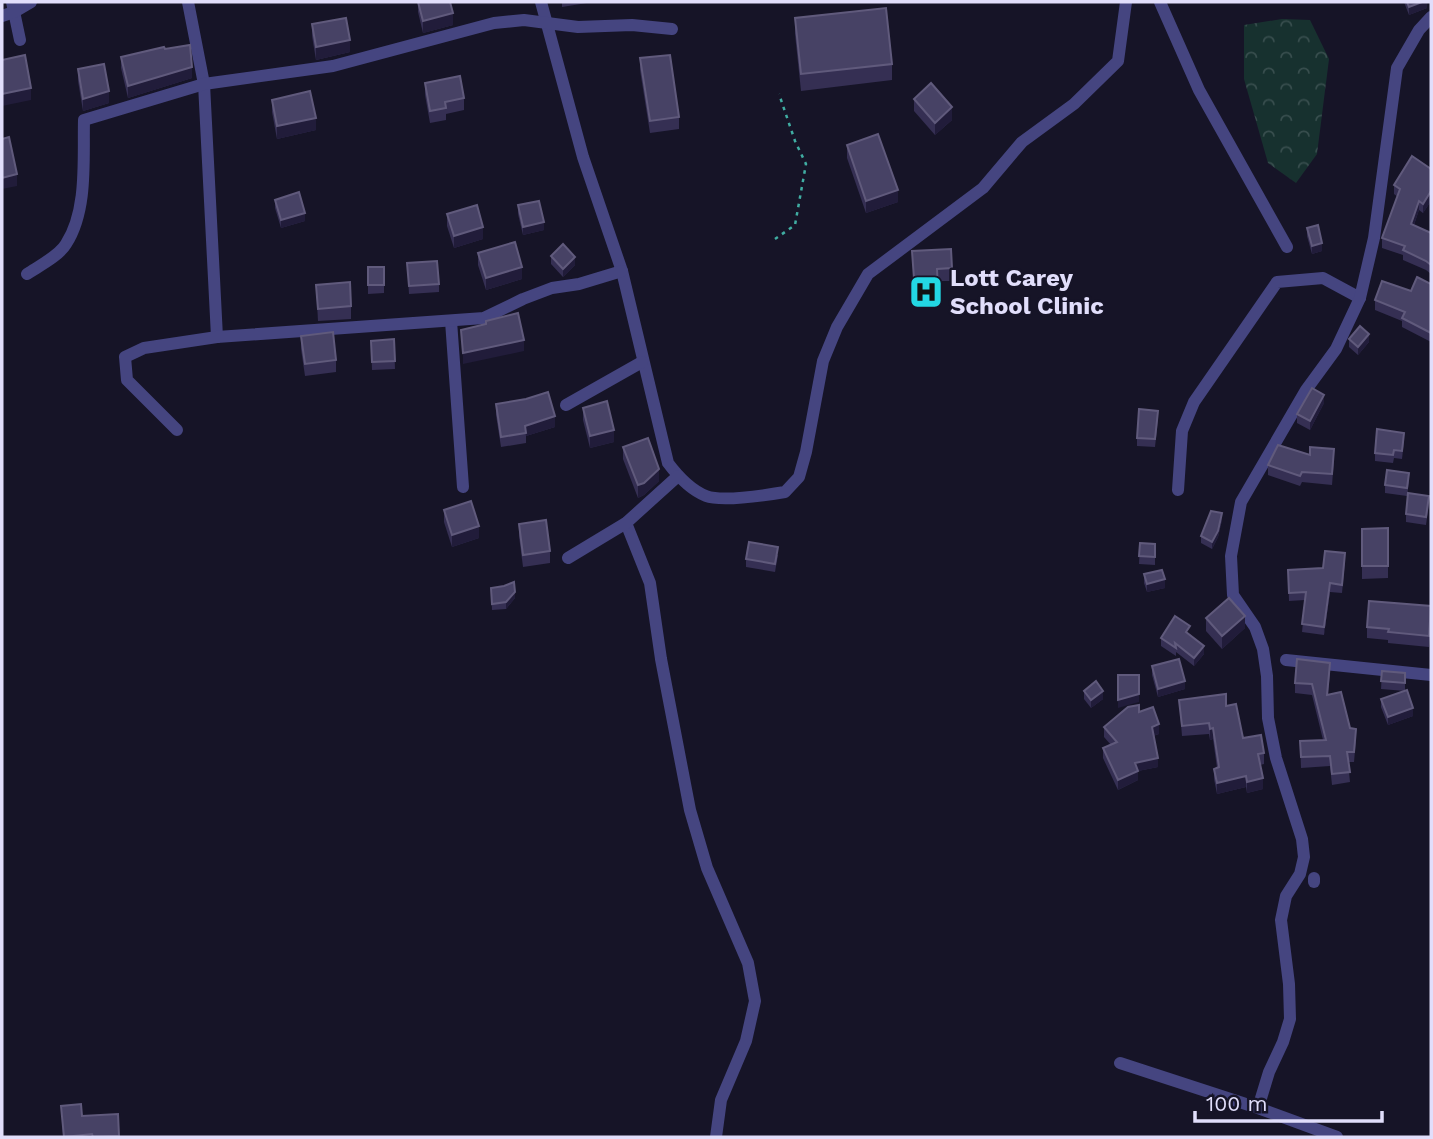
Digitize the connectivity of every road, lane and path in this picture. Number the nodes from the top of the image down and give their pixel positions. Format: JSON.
{"nodes":[{"id":1,"x":31,"y":2,"type":"edge"},
{"id":2,"x":188,"y":2,"type":"edge"},
{"id":3,"x":541,"y":2,"type":"edge"},
{"id":4,"x":1126,"y":2,"type":"edge"},
{"id":5,"x":1160,"y":2,"type":"edge"},
{"id":6,"x":9,"y":10,"type":"edge"},
{"id":7,"x":1431,"y":17,"type":"edge"},
{"id":8,"x":546,"y":23,"type":"junction"},
{"id":9,"x":672,"y":29,"type":"dead end"},
{"id":10,"x":20,"y":40,"type":"dead end"},
{"id":11,"x":204,"y":84,"type":"junction"},
{"id":12,"x":779,"y":94,"type":"dead end"},
{"id":13,"x":775,"y":239,"type":"dead end"},
{"id":14,"x":1287,"y":247,"type":"dead end"},
{"id":15,"x":622,"y":271,"type":"junction"},
{"id":16,"x":27,"y":274,"type":"dead end"},
{"id":17,"x":1360,"y":298,"type":"junction"},
{"id":18,"x":451,"y":321,"type":"junction"},
{"id":19,"x":217,"y":337,"type":"junction"},
{"id":20,"x":642,"y":362,"type":"junction"},
{"id":21,"x":566,"y":405,"type":"dead end"},
{"id":22,"x":177,"y":430,"type":"dead end"},
{"id":23,"x":678,"y":476,"type":"junction"},
{"id":24,"x":463,"y":487,"type":"dead end"},
{"id":25,"x":1178,"y":490,"type":"dead end"},
{"id":26,"x":626,"y":523,"type":"junction"},
{"id":27,"x":568,"y":558,"type":"dead end"},
{"id":28,"x":1286,"y":660,"type":"dead end"},
{"id":29,"x":1431,"y":675,"type":"edge"},
{"id":30,"x":1120,"y":1063,"type":"dead end"},
{"id":31,"x":1258,"y":1108,"type":"junction"},
{"id":32,"x":716,"y":1137,"type":"edge"},
{"id":33,"x":1337,"y":1137,"type":"edge"}],
"edges":[{"from":1,"to":6,"type":"street"},
{"from":2,"to":11,"type":"street"},
{"from":3,"to":8,"type":"street"},
{"from":4,"to":23,"type":"street"},
{"from":5,"to":14,"type":"street"},
{"from":6,"to":10,"type":"street"},
{"from":7,"to":17,"type":"street"},
{"from":8,"to":9,"type":"street"},
{"from":8,"to":11,"type":"street"},
{"from":8,"to":15,"type":"street"},
{"from":11,"to":16,"type":"street"},
{"from":11,"to":19,"type":"street"},
{"from":12,"to":13,"type":"path"},
{"from":15,"to":18,"type":"street"},
{"from":15,"to":20,"type":"street"},
{"from":17,"to":25,"type":"street"},
{"from":17,"to":31,"type":"street"},
{"from":18,"to":19,"type":"street"},
{"from":18,"to":24,"type":"street"},
{"from":19,"to":22,"type":"street"},
{"from":20,"to":21,"type":"street"},
{"from":20,"to":23,"type":"street"},
{"from":23,"to":26,"type":"street"},
{"from":26,"to":27,"type":"street"},
{"from":26,"to":32,"type":"street"},
{"from":28,"to":29,"type":"street"},
{"from":30,"to":31,"type":"street"},
{"from":31,"to":33,"type":"street"}]}
